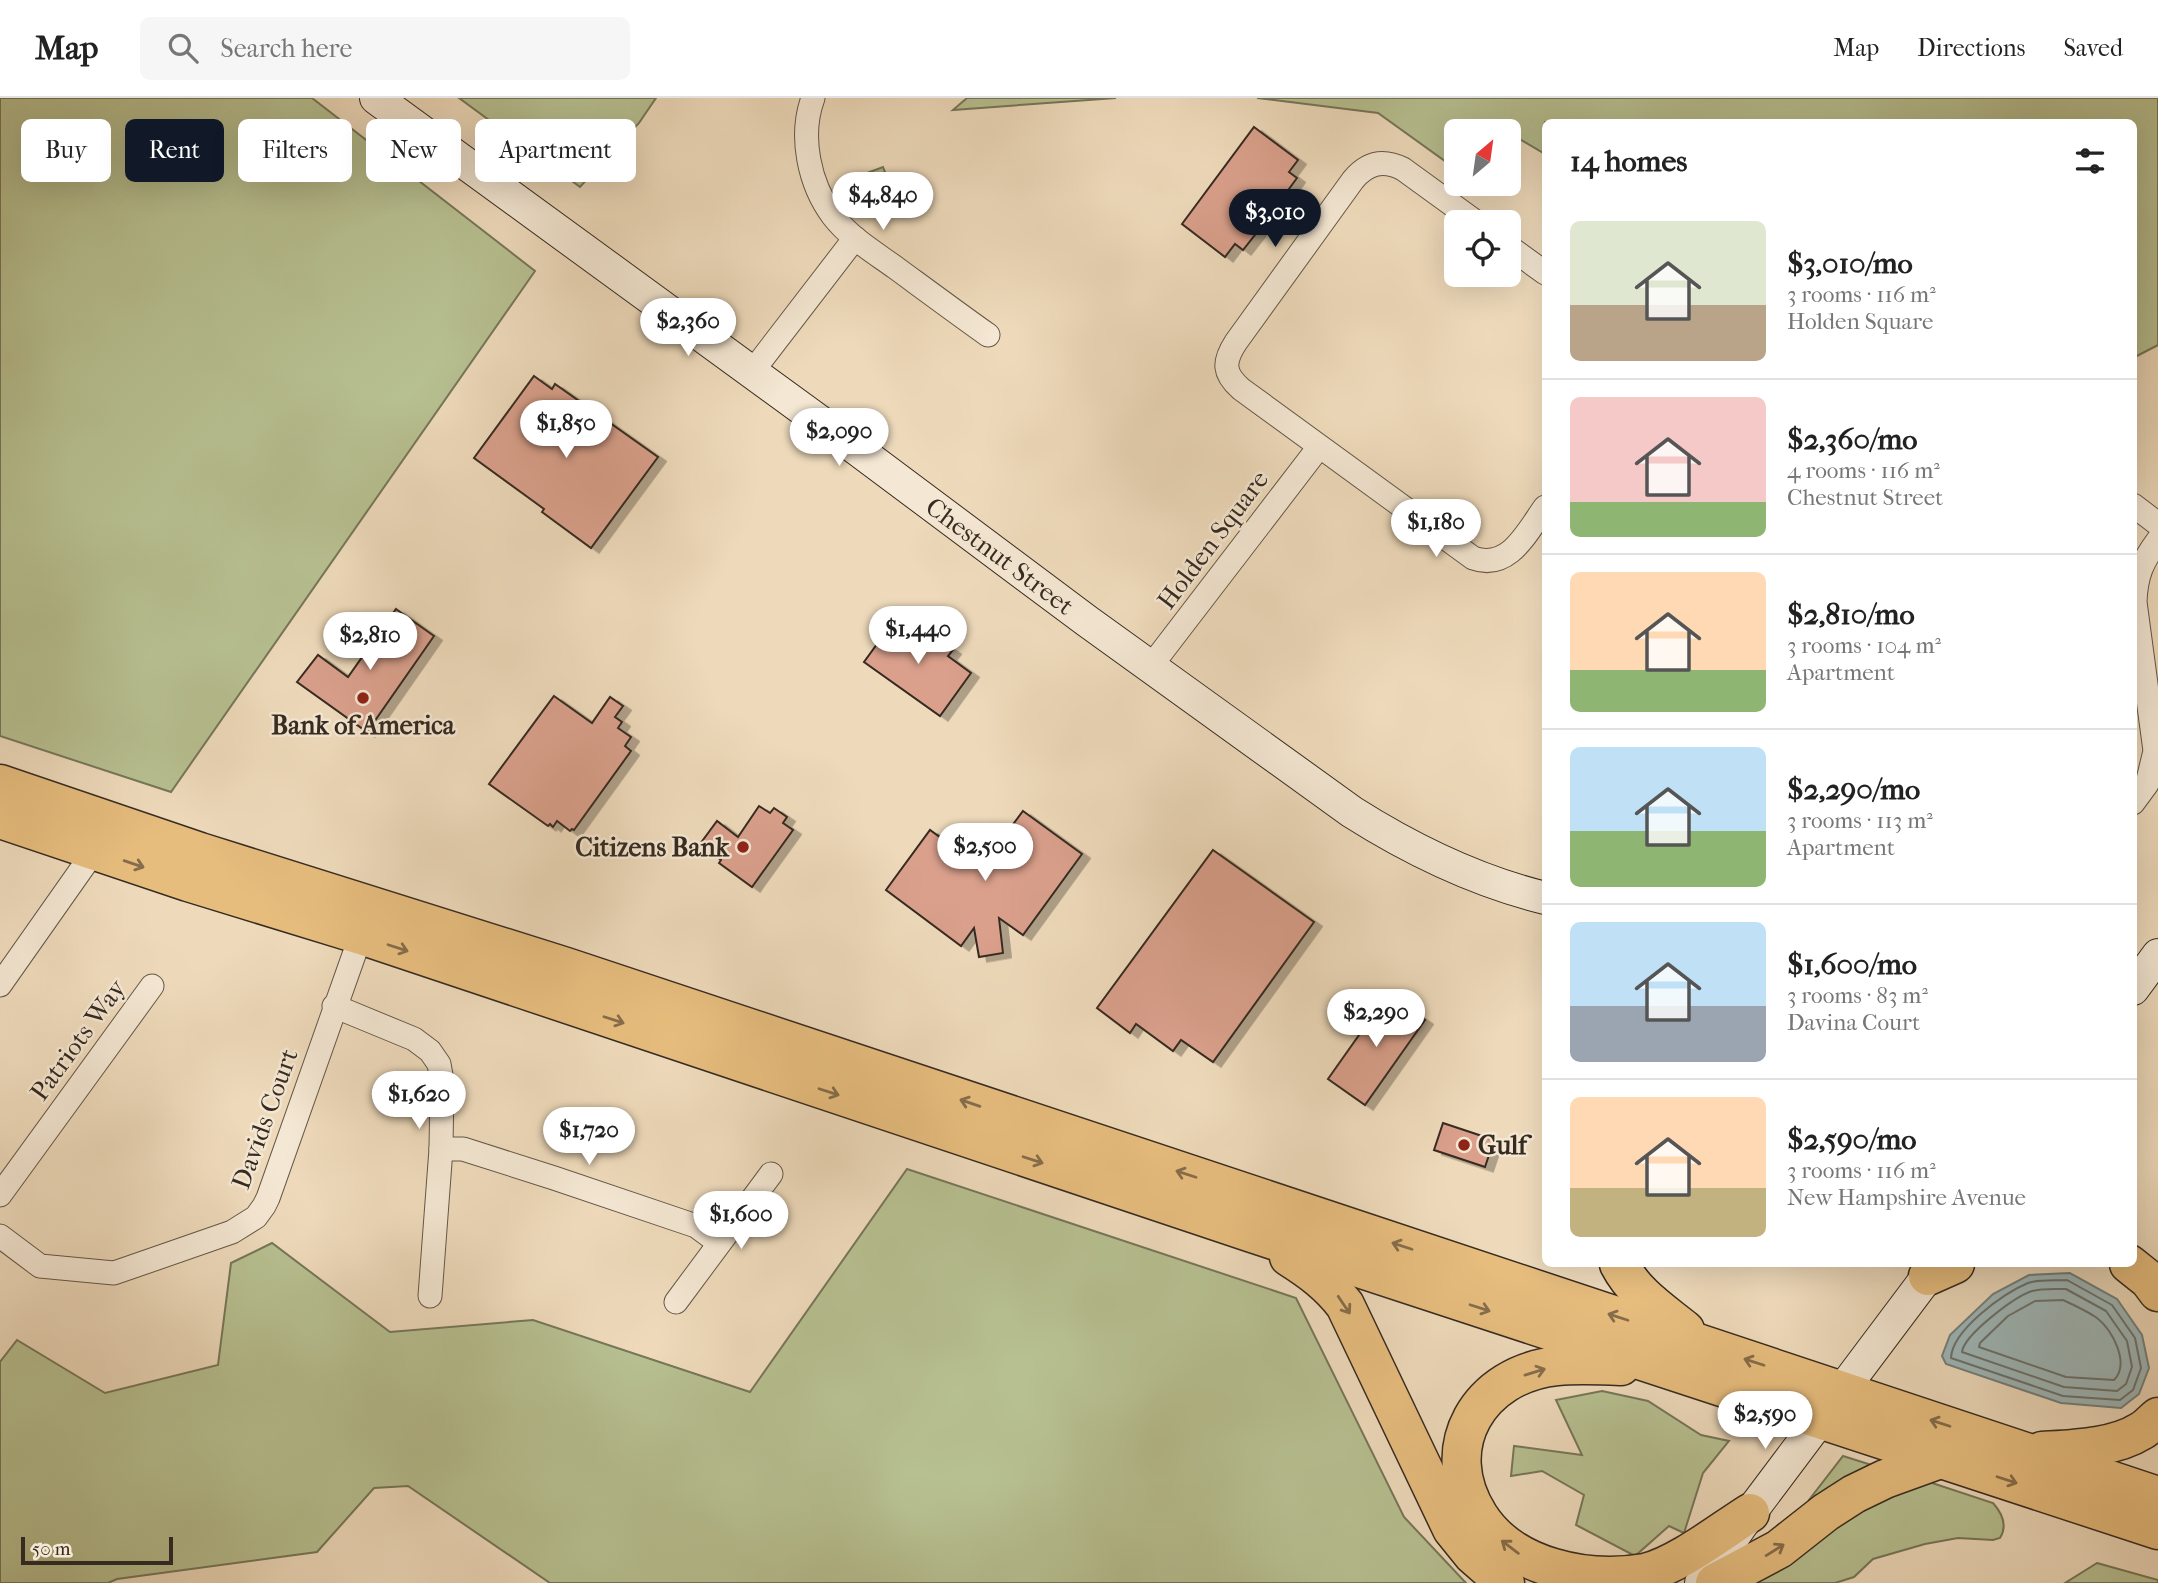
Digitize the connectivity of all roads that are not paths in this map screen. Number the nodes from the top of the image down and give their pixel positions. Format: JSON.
{"nodes":[{"id":1,"x":376,"y":98,"type":"edge"},
{"id":2,"x":813,"y":98,"type":"edge"},
{"id":3,"x":1459,"y":210,"type":"edge"},
{"id":4,"x":855,"y":238,"type":"junction"},
{"id":5,"x":1521,"y":255,"type":"edge"},
{"id":6,"x":1542,"y":271,"type":"edge"},
{"id":7,"x":988,"y":335,"type":"dead end"},
{"id":8,"x":752,"y":372,"type":"junction"},
{"id":9,"x":1319,"y":447,"type":"junction"},
{"id":10,"x":2137,"y":508,"type":"edge"},
{"id":11,"x":1542,"y":511,"type":"edge"},
{"id":12,"x":2158,"y":524,"type":"edge"},
{"id":13,"x":2158,"y":540,"type":"edge"},
{"id":14,"x":2137,"y":585,"type":"edge"},
{"id":15,"x":2137,"y":617,"type":"edge"},
{"id":16,"x":1151,"y":666,"type":"junction"},
{"id":17,"x":0,"y":784,"type":"edge"},
{"id":18,"x":2137,"y":798,"type":"edge"},
{"id":19,"x":0,"y":819,"type":"edge"},
{"id":20,"x":95,"y":850,"type":"junction"},
{"id":21,"x":1542,"y":897,"type":"edge"},
{"id":22,"x":361,"y":935,"type":"junction"},
{"id":23,"x":2149,"y":958,"type":"edge"},
{"id":24,"x":2137,"y":981,"type":"edge"},
{"id":25,"x":0,"y":985,"type":"edge"},
{"id":26,"x":152,"y":986,"type":"dead end"},
{"id":27,"x":334,"y":1006,"type":"junction"},
{"id":28,"x":441,"y":1149,"type":"junction"},
{"id":29,"x":771,"y":1174,"type":"dead end"},
{"id":30,"x":0,"y":1195,"type":"edge"},
{"id":31,"x":1252,"y":1233,"type":"junction"},
{"id":32,"x":0,"y":1236,"type":"edge"},
{"id":33,"x":719,"y":1243,"type":"junction"},
{"id":34,"x":1620,"y":1267,"type":"edge"},
{"id":35,"x":2133,"y":1267,"type":"edge"},
{"id":36,"x":1940,"y":1268,"type":"edge"},
{"id":37,"x":2158,"y":1292,"type":"edge"},
{"id":38,"x":430,"y":1296,"type":"dead end"},
{"id":39,"x":676,"y":1302,"type":"dead end"},
{"id":40,"x":1706,"y":1346,"type":"junction"},
{"id":41,"x":1666,"y":1369,"type":"junction"},
{"id":42,"x":1832,"y":1405,"type":"junction"},
{"id":43,"x":2158,"y":1416,"type":"edge"},
{"id":44,"x":2028,"y":1452,"type":"junction"},
{"id":45,"x":1943,"y":1458,"type":"junction"},
{"id":46,"x":2158,"y":1496,"type":"edge"},
{"id":47,"x":1751,"y":1513,"type":"junction"},
{"id":48,"x":2158,"y":1530,"type":"edge"},
{"id":49,"x":1505,"y":1583,"type":"edge"},
{"id":50,"x":1701,"y":1583,"type":"edge"},
{"id":51,"x":1715,"y":1583,"type":"edge"}],
"edges":[{"from":1,"to":8,"type":"street","name":"Chestnut Street"},
{"from":2,"to":4,"type":"street"},
{"from":3,"to":9,"type":"street"},
{"from":4,"to":7,"type":"street"},
{"from":4,"to":8,"type":"street"},
{"from":5,"to":6,"type":"street"},
{"from":8,"to":16,"type":"street","name":"Chestnut Street"},
{"from":9,"to":11,"type":"street"},
{"from":9,"to":16,"type":"street","name":"Holden Square"},
{"from":10,"to":12,"type":"street"},
{"from":13,"to":14,"type":"street"},
{"from":15,"to":18,"type":"street"},
{"from":16,"to":21,"type":"street","name":"Chestnut Street"},
{"from":40,"to":17,"type":"highway","one_way":true},
{"from":19,"to":20,"type":"highway"},
{"from":20,"to":22,"type":"highway","one_way":true},
{"from":20,"to":25,"type":"street"},
{"from":22,"to":27,"type":"street","name":"Davids Court"},
{"from":22,"to":31,"type":"highway","one_way":true},
{"from":23,"to":24,"type":"street"},
{"from":26,"to":30,"type":"street","name":"Patriots Way"},
{"from":27,"to":28,"type":"street"},
{"from":27,"to":32,"type":"street","name":"Davids Court"},
{"from":28,"to":33,"type":"street"},
{"from":28,"to":38,"type":"street"},
{"from":29,"to":33,"type":"street"},
{"from":31,"to":41,"type":"highway","one_way":true},
{"from":31,"to":49,"type":"highway","one_way":true},
{"from":33,"to":39,"type":"street"},
{"from":34,"to":40,"type":"highway"},
{"from":35,"to":37,"type":"highway"},
{"from":36,"to":42,"type":"street"},
{"from":42,"to":40,"type":"highway","one_way":true},
{"from":41,"to":42,"type":"highway"},
{"from":47,"to":41,"type":"highway","one_way":true},
{"from":44,"to":42,"type":"highway","one_way":true},
{"from":42,"to":45,"type":"highway"},
{"from":42,"to":47,"type":"street"},
{"from":43,"to":44,"type":"highway"},
{"from":44,"to":46,"type":"highway"},
{"from":45,"to":48,"type":"highway","one_way":true},
{"from":51,"to":45,"type":"highway","one_way":true},
{"from":47,"to":50,"type":"street"}]}
